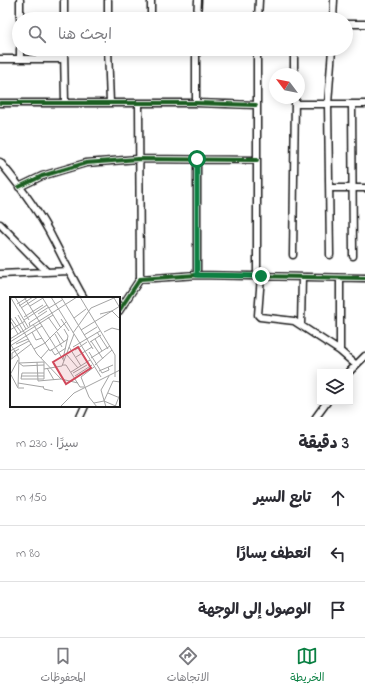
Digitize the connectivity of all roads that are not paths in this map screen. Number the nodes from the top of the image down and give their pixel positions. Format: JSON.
{"nodes":[{"id":1,"x":20,"y":0,"type":"edge"},
{"id":2,"x":64,"y":0,"type":"edge"},
{"id":3,"x":108,"y":0,"type":"edge"},
{"id":4,"x":151,"y":0,"type":"edge"},
{"id":5,"x":198,"y":0,"type":"edge"},
{"id":6,"x":259,"y":0,"type":"edge"},
{"id":7,"x":334,"y":0,"type":"edge"},
{"id":8,"x":20,"y":12,"type":"edge"},
{"id":9,"x":64,"y":12,"type":"edge"},
{"id":10,"x":108,"y":12,"type":"edge"},
{"id":11,"x":151,"y":12,"type":"edge"},
{"id":12,"x":197,"y":12,"type":"edge"},
{"id":13,"x":258,"y":12,"type":"edge"},
{"id":14,"x":334,"y":12,"type":"edge"},
{"id":15,"x":353,"y":24,"type":"edge"},
{"id":16,"x":365,"y":24,"type":"edge"},
{"id":17,"x":108,"y":56,"type":"edge"},
{"id":18,"x":196,"y":56,"type":"edge"},
{"id":19,"x":257,"y":56,"type":"edge"},
{"id":20,"x":294,"y":56,"type":"edge"},
{"id":21,"x":331,"y":56,"type":"edge"},
{"id":22,"x":0,"y":59,"type":"edge"},
{"id":23,"x":20,"y":59,"type":"joint"},
{"id":24,"x":64,"y":59,"type":"joint"},
{"id":25,"x":294,"y":68,"type":"edge"},
{"id":26,"x":305,"y":102,"type":"edge"},
{"id":27,"x":0,"y":103,"type":"edge"},
{"id":28,"x":64,"y":103,"type":"junction"},
{"id":29,"x":110,"y":103,"type":"junction"},
{"id":30,"x":139,"y":103,"type":"junction"},
{"id":31,"x":196,"y":103,"type":"junction"},
{"id":32,"x":295,"y":104,"type":"edge"},
{"id":33,"x":328,"y":104,"type":"junction"},
{"id":34,"x":352,"y":104,"type":"junction"},
{"id":35,"x":365,"y":104,"type":"edge"},
{"id":36,"x":256,"y":105,"type":"junction"},
{"id":37,"x":138,"y":159,"type":"junction"},
{"id":38,"x":197,"y":159,"type":"junction"},
{"id":39,"x":257,"y":160,"type":"junction"},
{"id":40,"x":0,"y":162,"type":"edge"},
{"id":41,"x":19,"y":187,"type":"junction"},
{"id":42,"x":330,"y":188,"type":"junction"},
{"id":43,"x":354,"y":188,"type":"junction"},
{"id":44,"x":365,"y":188,"type":"edge"},
{"id":45,"x":0,"y":224,"type":"edge"},
{"id":46,"x":293,"y":255,"type":"dead end"},
{"id":47,"x":330,"y":255,"type":"dead end"},
{"id":48,"x":353,"y":256,"type":"dead end"},
{"id":49,"x":47,"y":272,"type":"junction"},
{"id":50,"x":69,"y":272,"type":"junction"},
{"id":51,"x":0,"y":274,"type":"edge"},
{"id":52,"x":197,"y":275,"type":"junction"},
{"id":53,"x":259,"y":276,"type":"junction"},
{"id":54,"x":302,"y":277,"type":"junction"},
{"id":55,"x":340,"y":278,"type":"junction"},
{"id":56,"x":365,"y":278,"type":"edge"},
{"id":57,"x":140,"y":279,"type":"junction"},
{"id":58,"x":83,"y":297,"type":"edge"},
{"id":59,"x":120,"y":309,"type":"edge"},
{"id":60,"x":301,"y":325,"type":"junction"},
{"id":61,"x":340,"y":351,"type":"junction"},
{"id":62,"x":365,"y":356,"type":"edge"},
{"id":63,"x":355,"y":364,"type":"junction"},
{"id":64,"x":351,"y":369,"type":"edge"},
{"id":65,"x":325,"y":405,"type":"edge"},
{"id":66,"x":85,"y":407,"type":"edge"},
{"id":67,"x":80,"y":417,"type":"edge"},
{"id":68,"x":316,"y":417,"type":"edge"}],
"edges":[{"from":1,"to":8,"type":"street"},
{"from":2,"to":9,"type":"street"},
{"from":3,"to":10,"type":"street"},
{"from":4,"to":11,"type":"street"},
{"from":5,"to":12,"type":"street"},
{"from":6,"to":13,"type":"street"},
{"from":7,"to":14,"type":"street"},
{"from":15,"to":16,"type":"street"},
{"from":17,"to":29,"type":"street"},
{"from":18,"to":31,"type":"street"},
{"from":19,"to":36,"type":"street"},
{"from":20,"to":25,"type":"street"},
{"from":21,"to":33,"type":"street"},
{"from":22,"to":23,"type":"street"},
{"from":23,"to":24,"type":"street"},
{"from":24,"to":28,"type":"street"},
{"from":26,"to":33,"type":"street"},
{"from":27,"to":28,"type":"street"},
{"from":28,"to":29,"type":"street"},
{"from":29,"to":30,"type":"street"},
{"from":30,"to":31,"type":"street"},
{"from":30,"to":37,"type":"street"},
{"from":31,"to":36,"type":"street"},
{"from":32,"to":46,"type":"street"},
{"from":33,"to":34,"type":"street"},
{"from":33,"to":42,"type":"street"},
{"from":34,"to":35,"type":"street"},
{"from":34,"to":43,"type":"street"},
{"from":36,"to":39,"type":"street"},
{"from":37,"to":38,"type":"street"},
{"from":37,"to":41,"type":"street"},
{"from":37,"to":57,"type":"street"},
{"from":38,"to":39,"type":"street"},
{"from":38,"to":52,"type":"street"},
{"from":39,"to":53,"type":"street"},
{"from":40,"to":41,"type":"street"},
{"from":41,"to":50,"type":"street"},
{"from":42,"to":43,"type":"street"},
{"from":42,"to":47,"type":"street"},
{"from":43,"to":44,"type":"street"},
{"from":43,"to":48,"type":"street"},
{"from":45,"to":49,"type":"street"},
{"from":49,"to":50,"type":"street"},
{"from":49,"to":51,"type":"street"},
{"from":50,"to":58,"type":"street"},
{"from":52,"to":53,"type":"street"},
{"from":52,"to":57,"type":"street"},
{"from":53,"to":54,"type":"street"},
{"from":53,"to":60,"type":"street"},
{"from":54,"to":55,"type":"street"},
{"from":54,"to":60,"type":"street"},
{"from":55,"to":56,"type":"street"},
{"from":55,"to":61,"type":"street"},
{"from":57,"to":59,"type":"street"},
{"from":60,"to":61,"type":"street"},
{"from":61,"to":63,"type":"street"},
{"from":62,"to":63,"type":"street"},
{"from":63,"to":64,"type":"street"},
{"from":65,"to":68,"type":"street"},
{"from":66,"to":67,"type":"street"}]}
